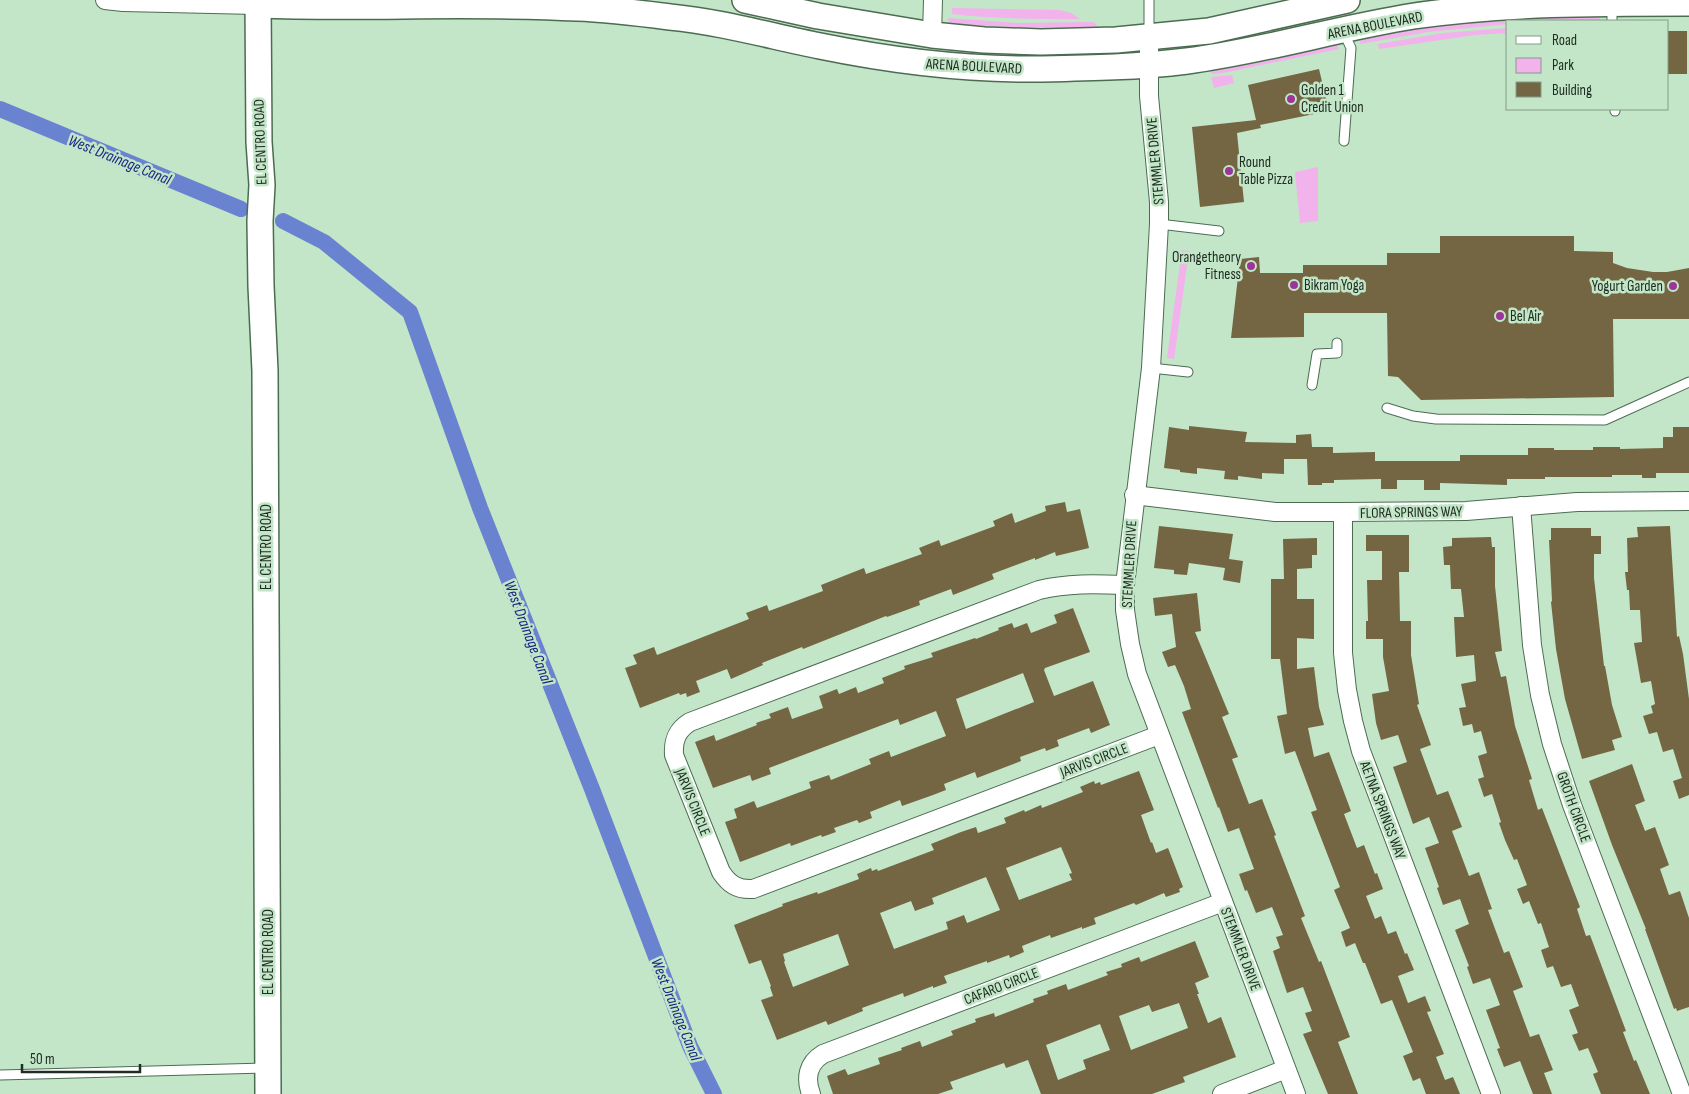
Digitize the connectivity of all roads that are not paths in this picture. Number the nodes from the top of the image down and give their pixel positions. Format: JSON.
{"nodes":[{"id":1,"x":105,"y":0,"type":"edge"},
{"id":2,"x":746,"y":0,"type":"edge"},
{"id":3,"x":933,"y":0,"type":"edge"},
{"id":4,"x":1149,"y":0,"type":"edge"},
{"id":5,"x":1347,"y":0,"type":"edge"},
{"id":6,"x":258,"y":2,"type":"edge"},
{"id":7,"x":1689,"y":3,"type":"edge"},
{"id":8,"x":1612,"y":12,"type":"edge"},
{"id":9,"x":1343,"y":30,"type":"junction"},
{"id":10,"x":932,"y":35,"type":"junction"},
{"id":11,"x":1149,"y":37,"type":"junction"},
{"id":12,"x":1148,"y":64,"type":"junction"},
{"id":13,"x":1344,"y":141,"type":"dead end"},
{"id":14,"x":1159,"y":224,"type":"junction"},
{"id":15,"x":1219,"y":232,"type":"dead end"},
{"id":16,"x":1337,"y":343,"type":"dead end"},
{"id":17,"x":1151,"y":368,"type":"junction"},
{"id":18,"x":1188,"y":372,"type":"dead end"},
{"id":19,"x":1689,"y":382,"type":"edge"},
{"id":20,"x":1312,"y":385,"type":"dead end"},
{"id":21,"x":1387,"y":408,"type":"dead end"},
{"id":22,"x":1134,"y":495,"type":"junction"},
{"id":23,"x":1689,"y":501,"type":"edge"},
{"id":24,"x":1521,"y":506,"type":"junction"},
{"id":25,"x":1343,"y":512,"type":"junction"},
{"id":26,"x":1125,"y":585,"type":"junction"},
{"id":27,"x":1159,"y":735,"type":"junction"},
{"id":28,"x":1223,"y":902,"type":"junction"},
{"id":29,"x":268,"y":1068,"type":"junction"},
{"id":30,"x":1286,"y":1070,"type":"junction"},
{"id":31,"x":0,"y":1075,"type":"edge"},
{"id":32,"x":268,"y":1094,"type":"edge"},
{"id":33,"x":811,"y":1094,"type":"edge"},
{"id":34,"x":1222,"y":1094,"type":"edge"},
{"id":35,"x":1296,"y":1094,"type":"edge"},
{"id":36,"x":1491,"y":1094,"type":"edge"},
{"id":37,"x":1682,"y":1094,"type":"edge"}],
"edges":[{"from":1,"to":6,"type":"street"},
{"from":2,"to":10,"type":"main road","name":"ARENA BOULEVARD"},
{"from":3,"to":10,"type":"street"},
{"from":4,"to":11,"type":"lane"},
{"from":5,"to":11,"type":"main road","name":"ARENA BOULEVARD"},
{"from":6,"to":12,"type":"main road","name":"ARENA BOULEVARD"},
{"from":6,"to":29,"type":"main road","name":"EL CENTRO ROAD"},
{"from":7,"to":8,"type":"main road","name":"ARENA BOULEVARD"},
{"from":8,"to":9,"type":"main road","name":"ARENA BOULEVARD"},
{"from":9,"to":12,"type":"main road","name":"ARENA BOULEVARD"},
{"from":9,"to":13,"type":"lane"},
{"from":10,"to":11,"type":"main road","name":"ARENA BOULEVARD"},
{"from":11,"to":12,"type":"street","name":"STEMMLER DRIVE"},
{"from":12,"to":14,"type":"street","name":"STEMMLER DRIVE"},
{"from":14,"to":15,"type":"lane"},
{"from":14,"to":17,"type":"street","name":"STEMMLER DRIVE"},
{"from":16,"to":20,"type":"lane"},
{"from":17,"to":18,"type":"lane"},
{"from":17,"to":22,"type":"street","name":"STEMMLER DRIVE"},
{"from":19,"to":21,"type":"lane"},
{"from":22,"to":25,"type":"street","name":"FLORA SPRINGS WAY"},
{"from":22,"to":26,"type":"street","name":"STEMMLER DRIVE"},
{"from":23,"to":24,"type":"street","name":"FLORA SPRINGS WAY"},
{"from":24,"to":25,"type":"street","name":"FLORA SPRINGS WAY"},
{"from":24,"to":37,"type":"street","name":"GROTH CIRCLE"},
{"from":25,"to":36,"type":"street","name":"AETNA SPRINGS WAY"},
{"from":26,"to":27,"type":"street","name":"STEMMLER DRIVE"},
{"from":26,"to":27,"type":"street","name":"JARVIS CIRCLE"},
{"from":27,"to":28,"type":"street","name":"STEMMLER DRIVE"},
{"from":28,"to":30,"type":"street","name":"STEMMLER DRIVE"},
{"from":28,"to":33,"type":"street","name":"CAFARO CIRCLE"},
{"from":29,"to":31,"type":"lane"},
{"from":29,"to":32,"type":"main road","name":"EL CENTRO ROAD"},
{"from":30,"to":34,"type":"street"},
{"from":30,"to":35,"type":"street","name":"STEMMLER DRIVE"}]}
